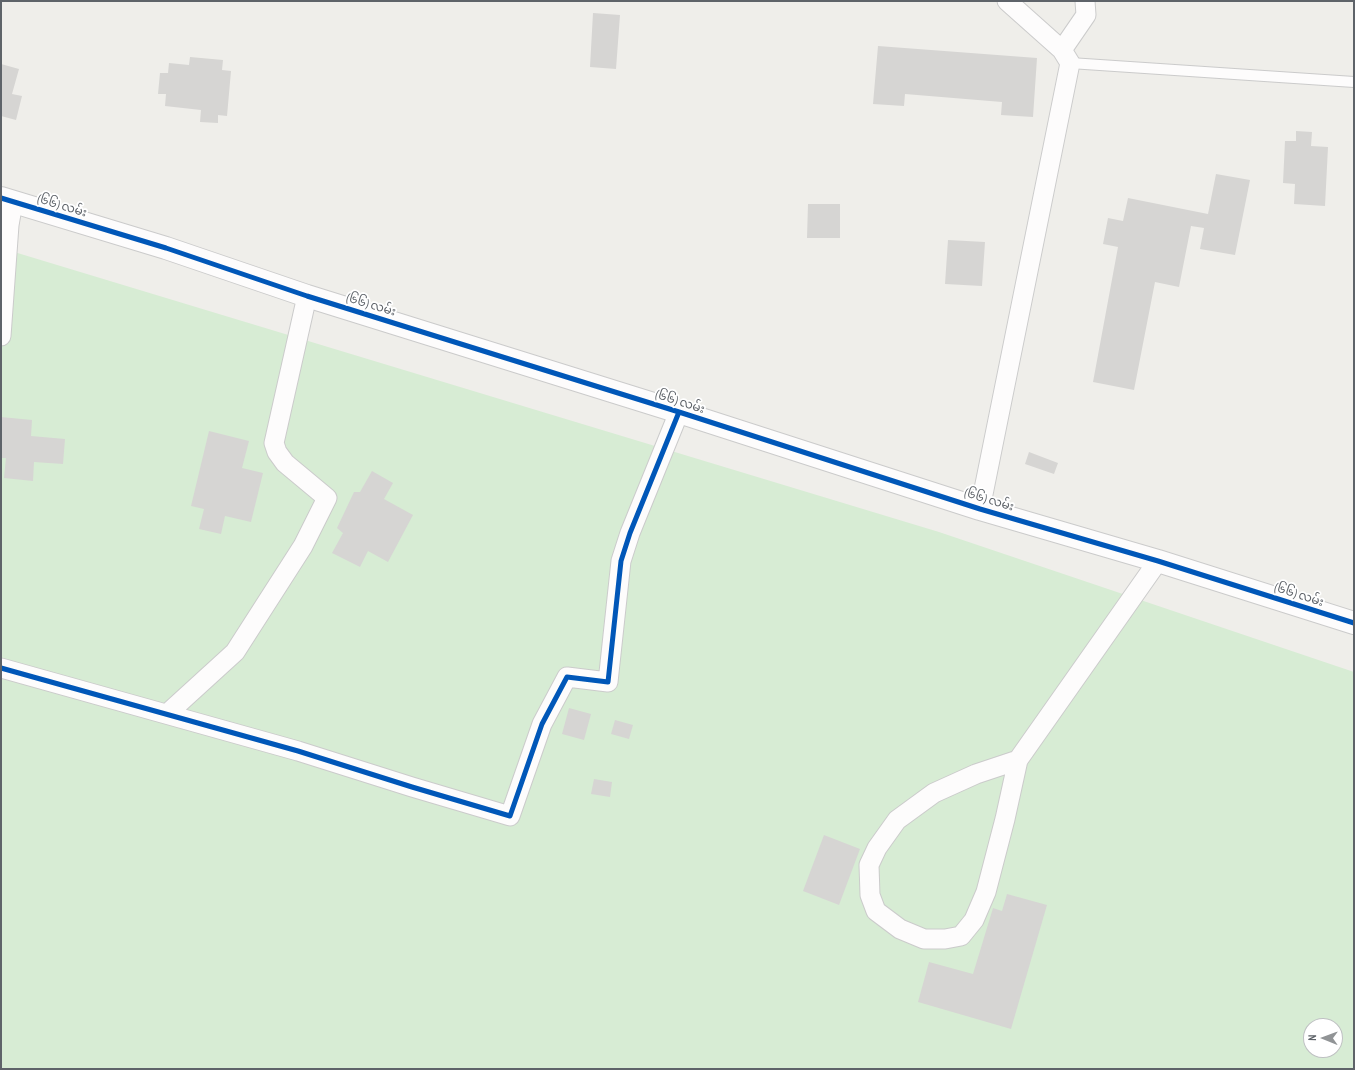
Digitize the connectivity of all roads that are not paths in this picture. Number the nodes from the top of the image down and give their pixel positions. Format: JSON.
{"nodes":[{"id":1,"x":1006,"y":1,"type":"edge"},
{"id":2,"x":1085,"y":1,"type":"edge"},
{"id":3,"x":1066,"y":56,"type":"junction"},
{"id":4,"x":1354,"y":82,"type":"edge"},
{"id":5,"x":7,"y":200,"type":"edge"},
{"id":6,"x":307,"y":296,"type":"junction"},
{"id":7,"x":1,"y":336,"type":"edge"},
{"id":8,"x":679,"y":412,"type":"junction"},
{"id":9,"x":980,"y":509,"type":"junction"},
{"id":10,"x":1158,"y":561,"type":"junction"},
{"id":11,"x":1354,"y":623,"type":"edge"},
{"id":12,"x":1,"y":668,"type":"edge"},
{"id":13,"x":167,"y":714,"type":"junction"},
{"id":14,"x":1018,"y":760,"type":"junction"}],
"edges":[{"from":1,"to":3,"type":"street"},
{"from":2,"to":3,"type":"street"},
{"from":3,"to":4,"type":"lane"},
{"from":3,"to":9,"type":"street"},
{"from":5,"to":6,"type":"street","name":"(၆၆) လမ်း"},
{"from":5,"to":7,"type":"street"},
{"from":6,"to":8,"type":"street","name":"(၆၆) လမ်း"},
{"from":6,"to":13,"type":"street"},
{"from":8,"to":9,"type":"street","name":"(၆၆) လမ်း"},
{"from":8,"to":13,"type":"street"},
{"from":9,"to":10,"type":"street","name":"(၆၆) လမ်း"},
{"from":10,"to":11,"type":"street","name":"(၆၆) လမ်း"},
{"from":10,"to":14,"type":"street"},
{"from":12,"to":13,"type":"street"},
{"from":14,"to":14,"type":"street"}]}
